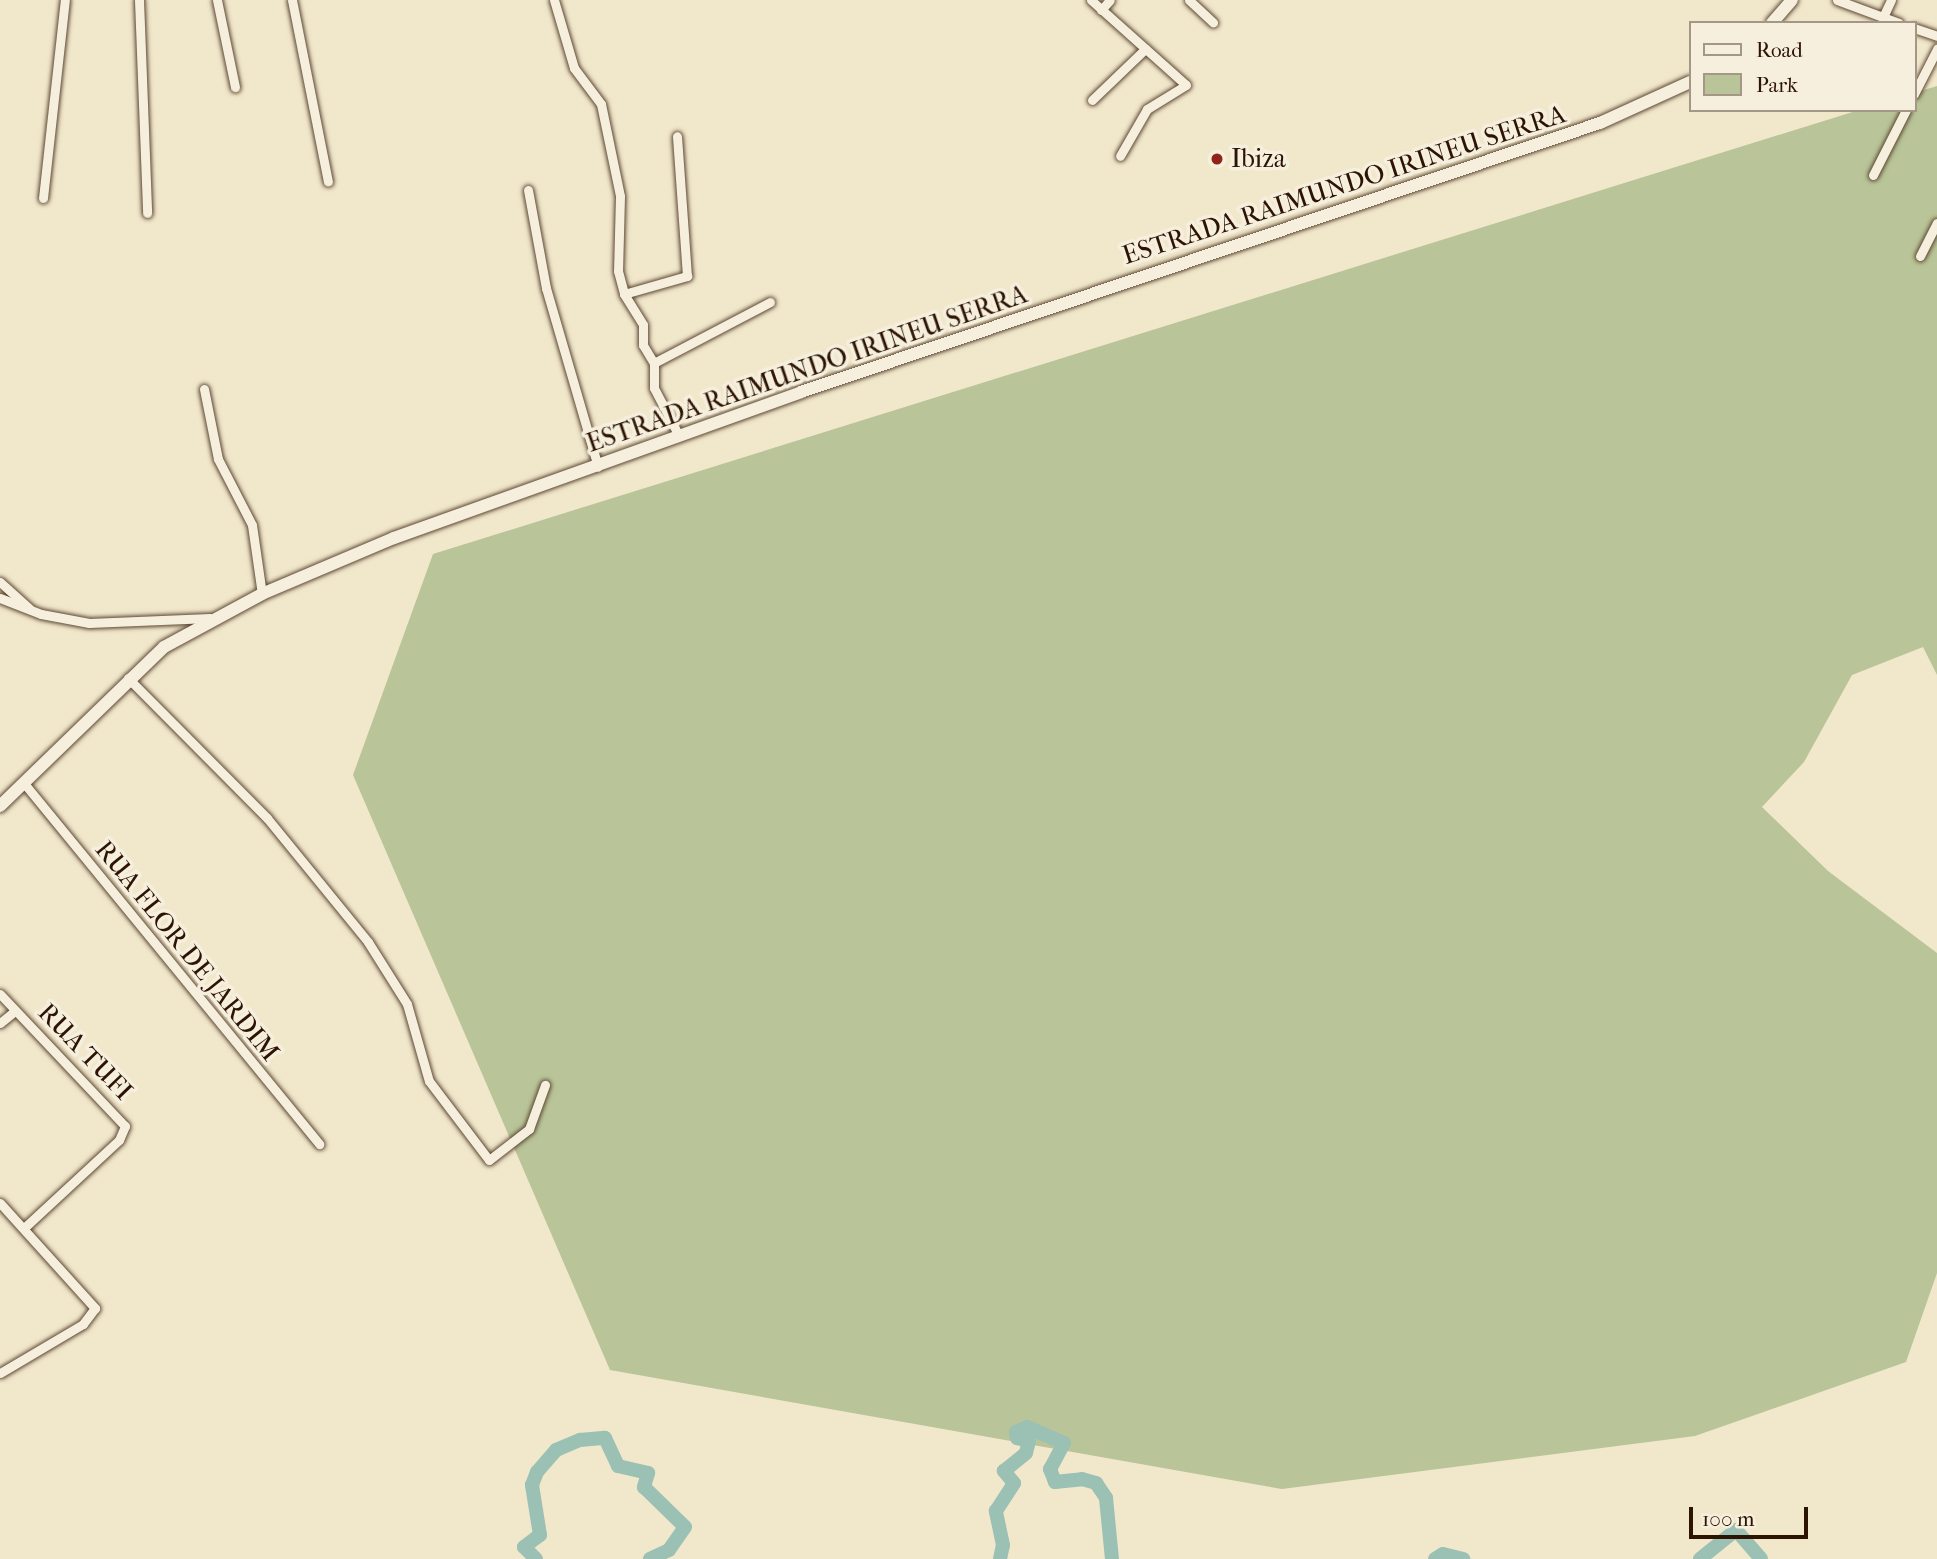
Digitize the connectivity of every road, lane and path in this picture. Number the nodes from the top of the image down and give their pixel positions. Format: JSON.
{"nodes":[{"id":1,"x":65,"y":0,"type":"edge"},
{"id":2,"x":139,"y":0,"type":"edge"},
{"id":3,"x":217,"y":0,"type":"edge"},
{"id":4,"x":292,"y":0,"type":"edge"},
{"id":5,"x":554,"y":0,"type":"edge"},
{"id":6,"x":1091,"y":0,"type":"edge"},
{"id":7,"x":1110,"y":0,"type":"edge"},
{"id":8,"x":1189,"y":0,"type":"edge"},
{"id":9,"x":1792,"y":0,"type":"edge"},
{"id":10,"x":1838,"y":0,"type":"edge"},
{"id":11,"x":1891,"y":0,"type":"edge"},
{"id":12,"x":1101,"y":9,"type":"junction"},
{"id":13,"x":1882,"y":17,"type":"junction"},
{"id":14,"x":1774,"y":21,"type":"edge"},
{"id":15,"x":1893,"y":21,"type":"edge"},
{"id":16,"x":1213,"y":22,"type":"dead end"},
{"id":17,"x":1916,"y":29,"type":"edge"},
{"id":18,"x":1937,"y":36,"type":"edge"},
{"id":19,"x":1145,"y":49,"type":"junction"},
{"id":20,"x":1937,"y":49,"type":"edge"},
{"id":21,"x":1688,"y":83,"type":"edge"},
{"id":22,"x":235,"y":87,"type":"dead end"},
{"id":23,"x":1916,"y":90,"type":"edge"},
{"id":24,"x":1092,"y":100,"type":"dead end"},
{"id":25,"x":1905,"y":112,"type":"edge"},
{"id":26,"x":677,"y":136,"type":"dead end"},
{"id":27,"x":1120,"y":156,"type":"dead end"},
{"id":28,"x":1873,"y":175,"type":"dead end"},
{"id":29,"x":328,"y":181,"type":"dead end"},
{"id":30,"x":528,"y":190,"type":"dead end"},
{"id":31,"x":43,"y":198,"type":"dead end"},
{"id":32,"x":147,"y":213,"type":"dead end"},
{"id":33,"x":1937,"y":222,"type":"edge"},
{"id":34,"x":1920,"y":256,"type":"dead end"},
{"id":35,"x":624,"y":294,"type":"junction"},
{"id":36,"x":770,"y":302,"type":"dead end"},
{"id":37,"x":654,"y":363,"type":"junction"},
{"id":38,"x":204,"y":389,"type":"dead end"},
{"id":39,"x":679,"y":436,"type":"junction"},
{"id":40,"x":598,"y":467,"type":"junction"},
{"id":41,"x":0,"y":582,"type":"edge"},
{"id":42,"x":262,"y":594,"type":"junction"},
{"id":43,"x":0,"y":598,"type":"edge"},
{"id":44,"x":32,"y":612,"type":"junction"},
{"id":45,"x":210,"y":618,"type":"junction"},
{"id":46,"x":128,"y":678,"type":"junction"},
{"id":47,"x":23,"y":782,"type":"junction"},
{"id":48,"x":0,"y":806,"type":"edge"},
{"id":49,"x":0,"y":994,"type":"edge"},
{"id":50,"x":15,"y":1011,"type":"junction"},
{"id":51,"x":0,"y":1023,"type":"edge"},
{"id":52,"x":545,"y":1085,"type":"dead end"},
{"id":53,"x":319,"y":1144,"type":"dead end"},
{"id":54,"x":0,"y":1203,"type":"edge"},
{"id":55,"x":24,"y":1228,"type":"junction"},
{"id":56,"x":0,"y":1373,"type":"edge"}],
"edges":[{"from":1,"to":31,"type":"street"},
{"from":2,"to":32,"type":"street"},
{"from":3,"to":22,"type":"street"},
{"from":4,"to":29,"type":"street"},
{"from":5,"to":35,"type":"street"},
{"from":6,"to":12,"type":"street"},
{"from":7,"to":12,"type":"street"},
{"from":8,"to":16,"type":"street"},
{"from":9,"to":14,"type":"street"},
{"from":10,"to":13,"type":"street"},
{"from":11,"to":13,"type":"street"},
{"from":12,"to":19,"type":"street"},
{"from":13,"to":15,"type":"street"},
{"from":17,"to":18,"type":"street"},
{"from":19,"to":24,"type":"street"},
{"from":19,"to":27,"type":"street"},
{"from":20,"to":23,"type":"street"},
{"from":21,"to":39,"type":"street","name":"ESTRADA RAIMUNDO IRINEU SERRA"},
{"from":25,"to":28,"type":"street"},
{"from":26,"to":35,"type":"street"},
{"from":30,"to":40,"type":"street"},
{"from":33,"to":34,"type":"street"},
{"from":35,"to":37,"type":"street"},
{"from":36,"to":37,"type":"street"},
{"from":37,"to":39,"type":"street"},
{"from":38,"to":42,"type":"street"},
{"from":39,"to":40,"type":"street","name":"ESTRADA RAIMUNDO IRINEU SERRA"},
{"from":40,"to":42,"type":"street","name":"ESTRADA RAIMUNDO IRINEU SERRA"},
{"from":41,"to":44,"type":"street"},
{"from":42,"to":45,"type":"street","name":"ESTRADA RAIMUNDO IRINEU SERRA"},
{"from":43,"to":44,"type":"street"},
{"from":44,"to":45,"type":"street"},
{"from":45,"to":46,"type":"street","name":"ESTRADA RAIMUNDO IRINEU SERRA"},
{"from":46,"to":47,"type":"street","name":"ESTRADA RAIMUNDO IRINEU SERRA"},
{"from":46,"to":52,"type":"street"},
{"from":47,"to":48,"type":"street","name":"ESTRADA RAIMUNDO IRINEU SERRA"},
{"from":47,"to":53,"type":"street","name":"RUA FLOR DE JARDIM"},
{"from":49,"to":50,"type":"street","name":"RUA TUFI"},
{"from":50,"to":51,"type":"street"},
{"from":50,"to":55,"type":"street","name":"RUA TUFI"},
{"from":54,"to":55,"type":"street"},
{"from":55,"to":56,"type":"street"}]}
